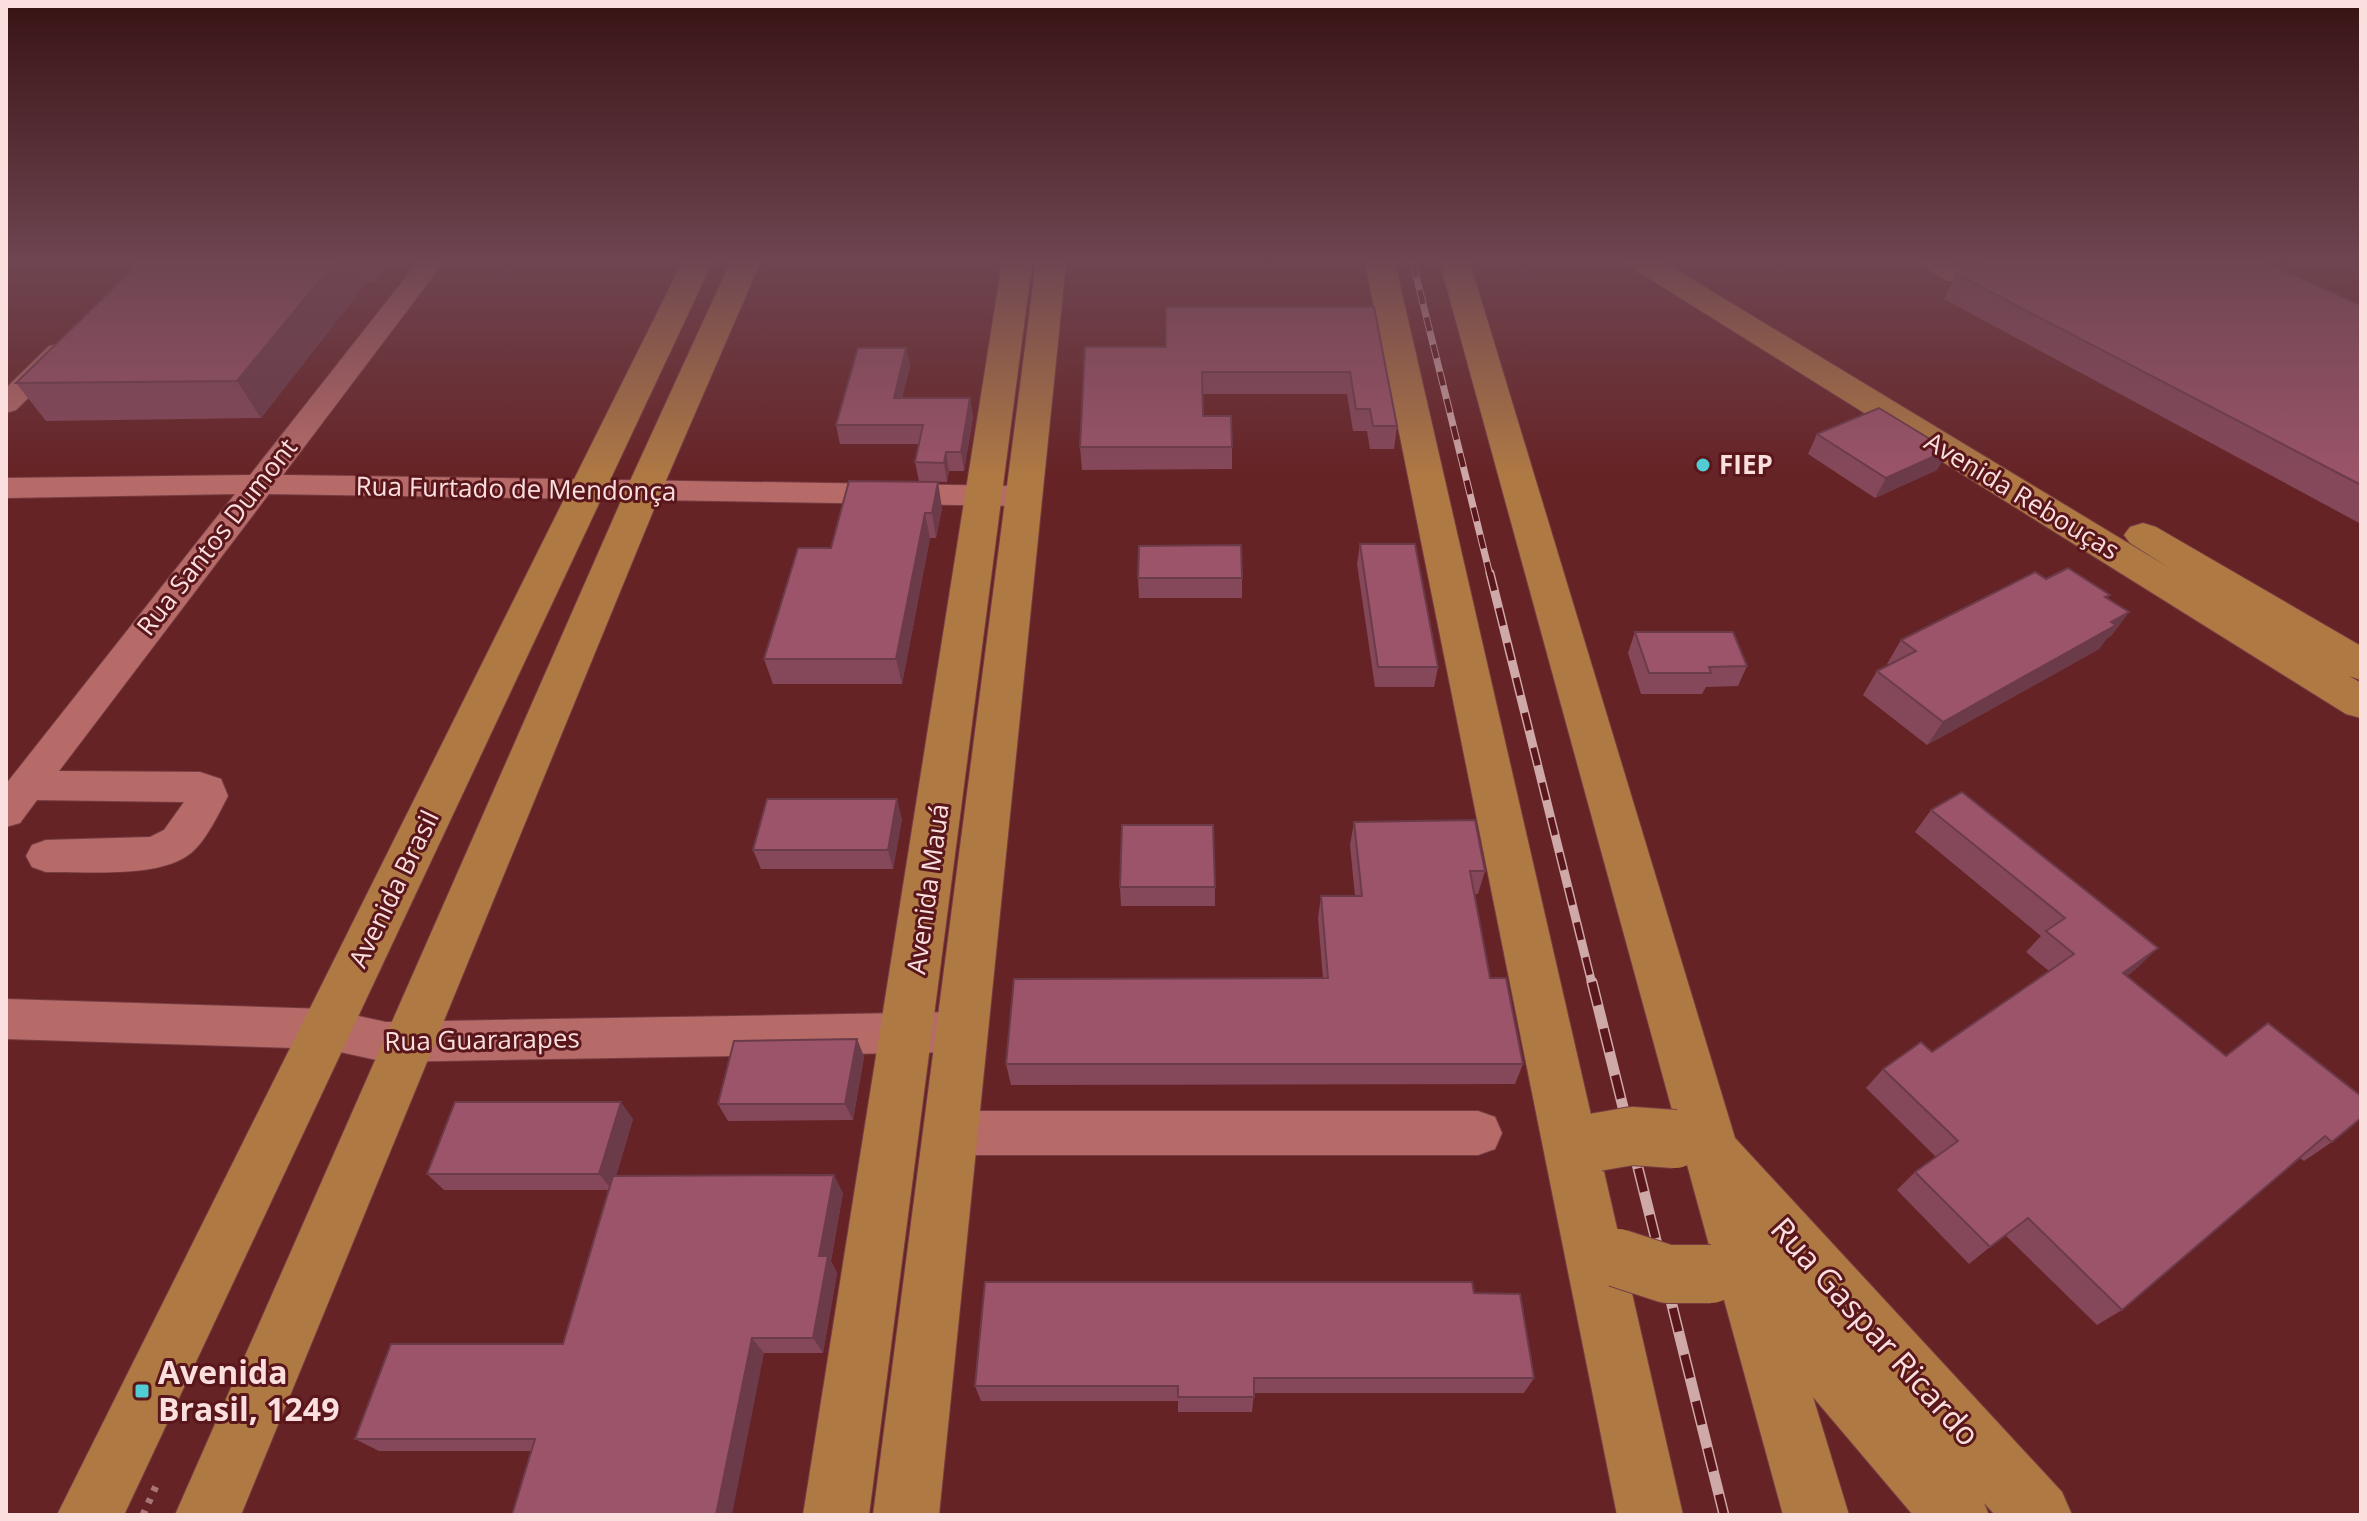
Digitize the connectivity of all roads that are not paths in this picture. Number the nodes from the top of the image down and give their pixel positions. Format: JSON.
{"nodes":[{"id":1,"x":375,"y":334,"type":"edge"},
{"id":2,"x":663,"y":334,"type":"edge"},
{"id":3,"x":713,"y":334,"type":"edge"},
{"id":4,"x":1013,"y":334,"type":"edge"},
{"id":5,"x":1037,"y":334,"type":"edge"},
{"id":6,"x":1396,"y":334,"type":"edge"},
{"id":7,"x":1474,"y":334,"type":"edge"},
{"id":8,"x":1775,"y":334,"type":"edge"},
{"id":9,"x":1785,"y":334,"type":"edge"},
{"id":10,"x":72,"y":339,"type":"edge"},
{"id":11,"x":1818,"y":357,"type":"junction"},
{"id":12,"x":6,"y":404,"type":"edge"},
{"id":13,"x":258,"y":484,"type":"junction"},
{"id":14,"x":6,"y":488,"type":"edge"},
{"id":15,"x":589,"y":488,"type":"junction"},
{"id":16,"x":643,"y":492,"type":"junction"},
{"id":17,"x":1004,"y":495,"type":"junction"},
{"id":18,"x":2233,"y":607,"type":"junction"},
{"id":19,"x":2361,"y":665,"type":"edge"},
{"id":20,"x":2361,"y":703,"type":"edge"},
{"id":21,"x":16,"y":798,"type":"edge"},
{"id":22,"x":46,"y":856,"type":"dead end"},
{"id":23,"x":6,"y":1019,"type":"edge"},
{"id":24,"x":326,"y":1029,"type":"junction"},
{"id":25,"x":908,"y":1032,"type":"junction"},
{"id":26,"x":960,"y":1032,"type":"junction"},
{"id":27,"x":410,"y":1042,"type":"junction"},
{"id":28,"x":949,"y":1133,"type":"junction"},
{"id":29,"x":1478,"y":1133,"type":"dead end"},
{"id":30,"x":1693,"y":1145,"type":"junction"},
{"id":31,"x":1584,"y":1146,"type":"junction"},
{"id":32,"x":1605,"y":1252,"type":"junction"},
{"id":33,"x":1728,"y":1272,"type":"junction"},
{"id":34,"x":90,"y":1515,"type":"edge"},
{"id":35,"x":208,"y":1515,"type":"edge"},
{"id":36,"x":836,"y":1515,"type":"edge"},
{"id":37,"x":906,"y":1515,"type":"edge"},
{"id":38,"x":1650,"y":1515,"type":"edge"},
{"id":39,"x":1816,"y":1515,"type":"edge"},
{"id":40,"x":1956,"y":1515,"type":"edge"},
{"id":41,"x":2039,"y":1515,"type":"edge"}],
"edges":[{"from":1,"to":13,"type":"street","name":"Rua Santos Dumont"},
{"from":2,"to":15,"type":"main road","name":"Avenida Brasil"},
{"from":3,"to":16,"type":"main road"},
{"from":4,"to":17,"type":"main road","name":"Avenida Mauá"},
{"from":5,"to":17,"type":"main road","name":"Avenida Mauá"},
{"from":6,"to":31,"type":"main road"},
{"from":7,"to":30,"type":"main road"},
{"from":8,"to":11,"type":"main road","name":"Avenida Rebouças"},
{"from":9,"to":11,"type":"main road","name":"Avenida Rebouças"},
{"from":10,"to":12,"type":"street"},
{"from":11,"to":18,"type":"main road","name":"Avenida Rebouças"},
{"from":13,"to":14,"type":"street","name":"Rua Furtado de Mendonça"},
{"from":13,"to":15,"type":"street","name":"Rua Furtado de Mendonça"},
{"from":13,"to":21,"type":"street","name":"Rua Santos Dumont"},
{"from":15,"to":16,"type":"street","name":"Rua Furtado de Mendonça"},
{"from":15,"to":24,"type":"main road","name":"Avenida Brasil"},
{"from":16,"to":17,"type":"street","name":"Rua Furtado de Mendonça"},
{"from":16,"to":27,"type":"main road"},
{"from":17,"to":25,"type":"main road","name":"Avenida Mauá"},
{"from":17,"to":26,"type":"main road","name":"Avenida Mauá"},
{"from":18,"to":19,"type":"main road","name":"Avenida Rebouças"},
{"from":18,"to":20,"type":"main road","name":"Avenida Rebouças"},
{"from":21,"to":22,"type":"street"},
{"from":23,"to":24,"type":"street","name":"Rua Guararapes"},
{"from":24,"to":27,"type":"street","name":"Rua Guararapes"},
{"from":24,"to":34,"type":"main road","name":"Avenida Brasil"},
{"from":25,"to":26,"type":"street","name":"Rua Guararapes"},
{"from":25,"to":27,"type":"street","name":"Rua Guararapes"},
{"from":25,"to":36,"type":"main road","name":"Avenida Mauá"},
{"from":26,"to":28,"type":"main road","name":"Avenida Mauá"},
{"from":27,"to":35,"type":"main road"},
{"from":28,"to":29,"type":"street"},
{"from":28,"to":37,"type":"main road","name":"Avenida Mauá"},
{"from":30,"to":31,"type":"main road","bridge":true},
{"from":30,"to":33,"type":"main road"},
{"from":30,"to":41,"type":"main road","name":"Rua Gaspar Ricardo"},
{"from":31,"to":32,"type":"main road"},
{"from":32,"to":33,"type":"main road","bridge":true},
{"from":32,"to":38,"type":"main road"},
{"from":33,"to":39,"type":"main road"},
{"from":33,"to":40,"type":"main road","name":"Rua Gaspar Ricardo"}]}
